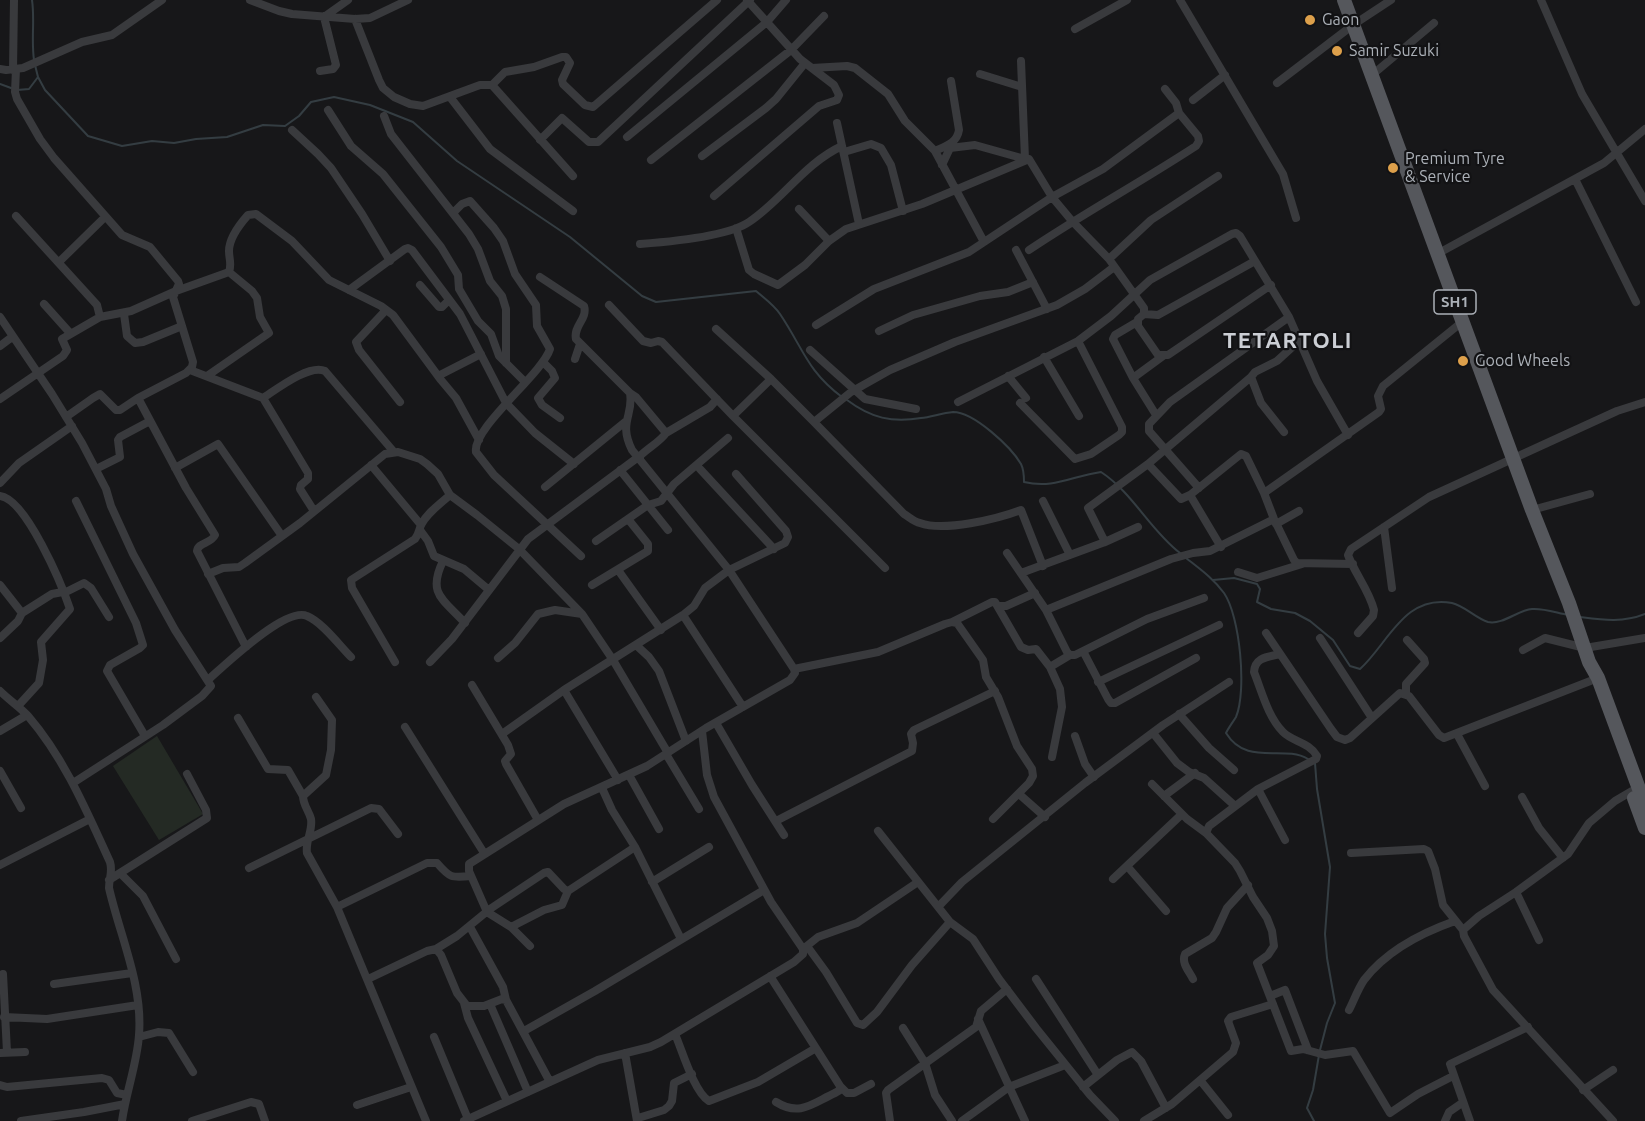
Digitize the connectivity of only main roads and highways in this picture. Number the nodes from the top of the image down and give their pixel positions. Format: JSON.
{"nodes":[{"id":1,"x":1344,"y":0,"type":"edge"},
{"id":2,"x":1595,"y":680,"type":"junction"},
{"id":3,"x":1645,"y":805,"type":"edge"},
{"id":4,"x":1645,"y":828,"type":"edge"}],
"edges":[{"from":1,"to":2,"type":"main road","number":"SH1"},
{"from":2,"to":3,"type":"main road"},
{"from":2,"to":4,"type":"main road"}]}
